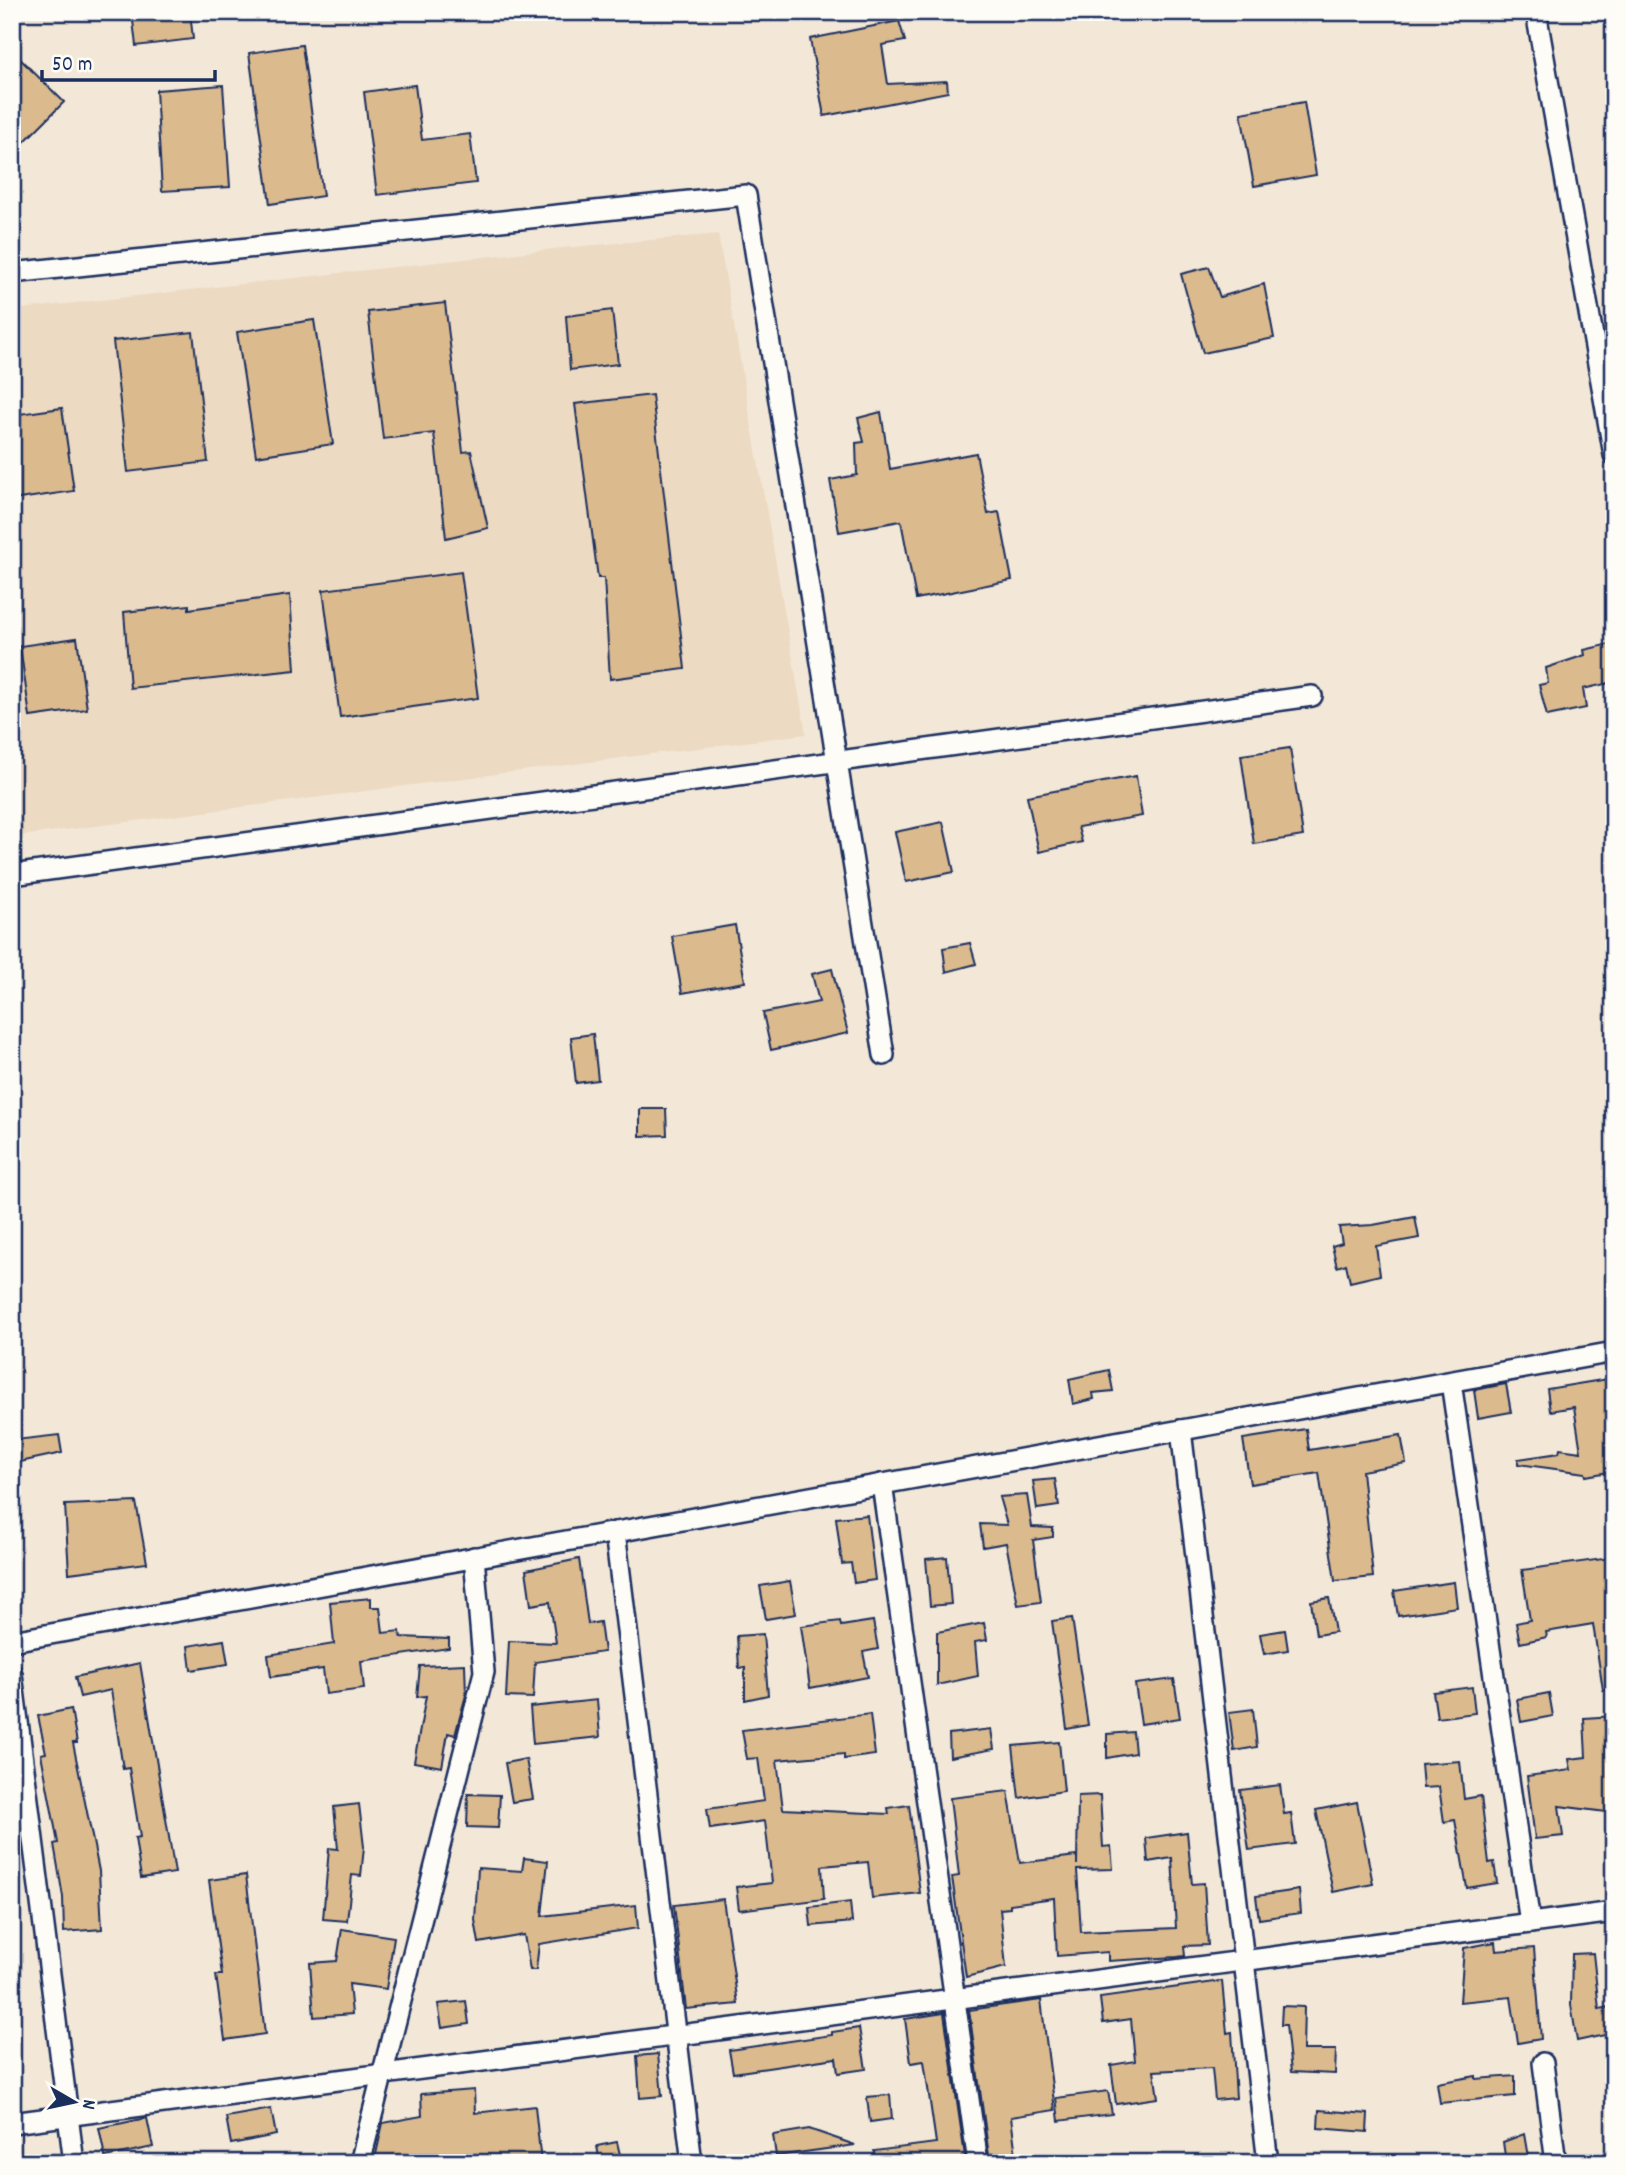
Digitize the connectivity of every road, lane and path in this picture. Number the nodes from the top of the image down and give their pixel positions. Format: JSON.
{"nodes":[{"id":1,"x":1536,"y":12,"type":"edge"},
{"id":2,"x":12,"y":273,"type":"edge"},
{"id":3,"x":1614,"y":455,"type":"edge"},
{"id":4,"x":1312,"y":696,"type":"dead end"},
{"id":5,"x":837,"y":762,"type":"junction"},
{"id":6,"x":12,"y":876,"type":"edge"},
{"id":7,"x":884,"y":1055,"type":"dead end"},
{"id":8,"x":1614,"y":1352,"type":"edge"},
{"id":9,"x":1451,"y":1382,"type":"junction"},
{"id":10,"x":1181,"y":1430,"type":"junction"},
{"id":11,"x":882,"y":1484,"type":"junction"},
{"id":12,"x":615,"y":1532,"type":"junction"},
{"id":13,"x":474,"y":1557,"type":"junction"},
{"id":14,"x":12,"y":1641,"type":"edge"},
{"id":15,"x":12,"y":1674,"type":"edge"},
{"id":16,"x":1614,"y":1912,"type":"edge"},
{"id":17,"x":1530,"y":1923,"type":"junction"},
{"id":18,"x":1244,"y":1961,"type":"junction"},
{"id":19,"x":954,"y":1999,"type":"junction"},
{"id":20,"x":676,"y":2035,"type":"junction"},
{"id":21,"x":1543,"y":2063,"type":"dead end"},
{"id":22,"x":383,"y":2074,"type":"junction"},
{"id":23,"x":68,"y":2116,"type":"junction"},
{"id":24,"x":12,"y":2123,"type":"edge"},
{"id":25,"x":74,"y":2163,"type":"edge"},
{"id":26,"x":360,"y":2163,"type":"edge"},
{"id":27,"x":692,"y":2163,"type":"edge"},
{"id":28,"x":978,"y":2163,"type":"edge"},
{"id":29,"x":1268,"y":2163,"type":"edge"},
{"id":30,"x":1556,"y":2163,"type":"edge"}],
"edges":[{"from":1,"to":3,"type":"street"},
{"from":2,"to":5,"type":"street"},
{"from":4,"to":5,"type":"street"},
{"from":5,"to":6,"type":"street"},
{"from":5,"to":7,"type":"street"},
{"from":8,"to":9,"type":"street"},
{"from":9,"to":10,"type":"street"},
{"from":9,"to":17,"type":"street"},
{"from":10,"to":11,"type":"street"},
{"from":10,"to":18,"type":"street"},
{"from":11,"to":12,"type":"street"},
{"from":11,"to":19,"type":"street"},
{"from":12,"to":13,"type":"street"},
{"from":12,"to":20,"type":"street"},
{"from":13,"to":14,"type":"street"},
{"from":13,"to":22,"type":"street"},
{"from":15,"to":23,"type":"street"},
{"from":16,"to":17,"type":"street"},
{"from":17,"to":18,"type":"street"},
{"from":18,"to":19,"type":"street"},
{"from":18,"to":29,"type":"street"},
{"from":19,"to":20,"type":"street"},
{"from":19,"to":28,"type":"street"},
{"from":20,"to":22,"type":"street"},
{"from":20,"to":27,"type":"street"},
{"from":21,"to":30,"type":"street"},
{"from":22,"to":23,"type":"street"},
{"from":22,"to":26,"type":"street"},
{"from":23,"to":24,"type":"street"},
{"from":23,"to":25,"type":"street"}]}
